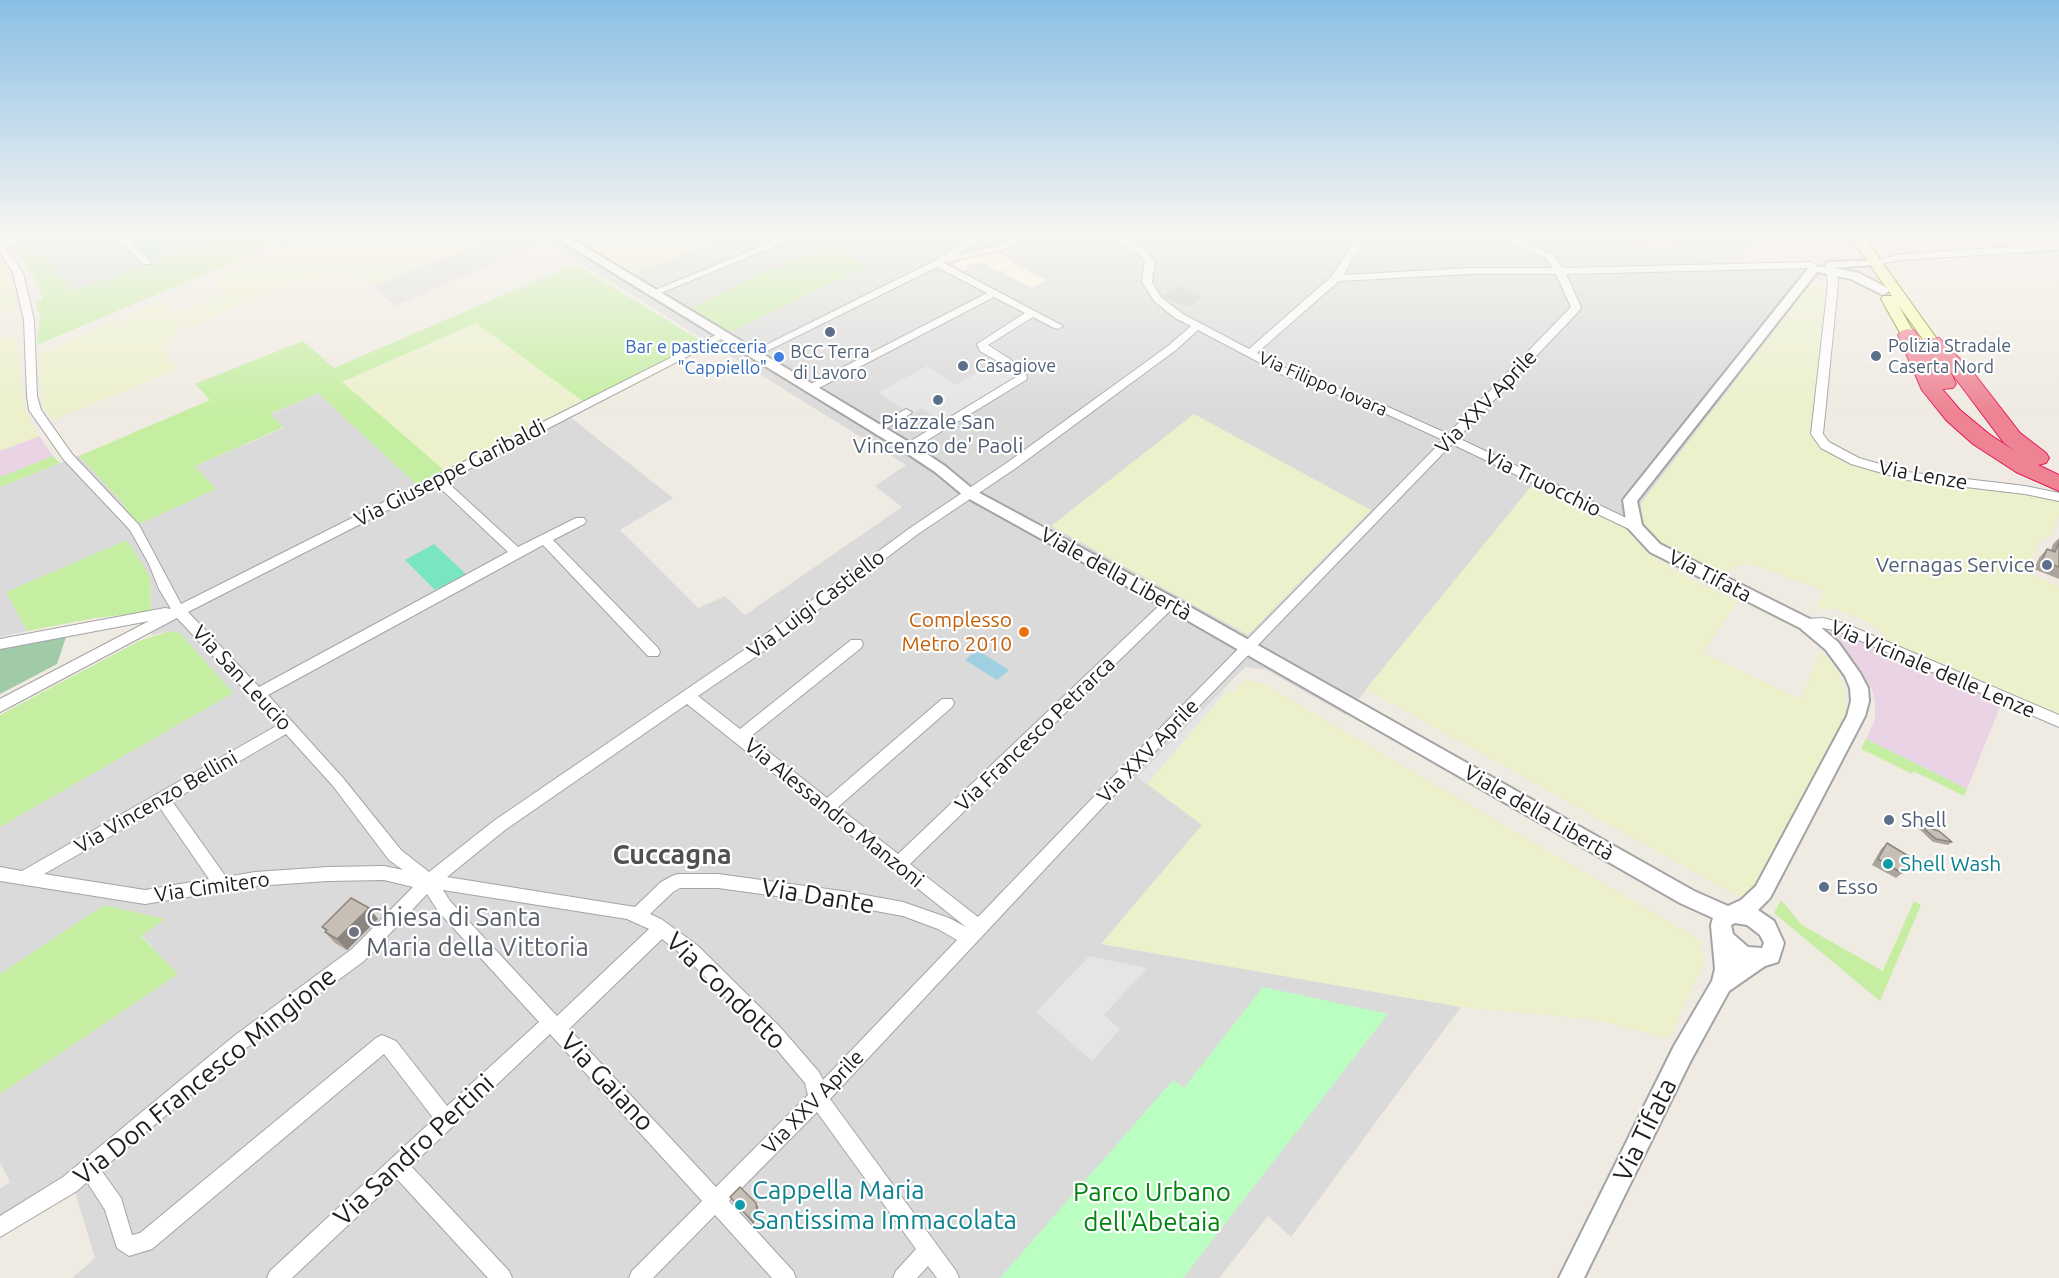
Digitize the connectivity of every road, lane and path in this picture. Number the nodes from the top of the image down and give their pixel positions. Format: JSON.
{"nodes":[{"id":1,"x":23,"y":294,"type":"edge"},
{"id":2,"x":654,"y":294,"type":"edge"},
{"id":3,"x":874,"y":294,"type":"edge"},
{"id":4,"x":993,"y":294,"type":"edge"},
{"id":5,"x":995,"y":294,"type":"edge"},
{"id":6,"x":1154,"y":294,"type":"edge"},
{"id":7,"x":1318,"y":294,"type":"edge"},
{"id":8,"x":1570,"y":294,"type":"edge"},
{"id":9,"x":1800,"y":294,"type":"edge"},
{"id":10,"x":1832,"y":294,"type":"edge"},
{"id":11,"x":1891,"y":294,"type":"edge"},
{"id":12,"x":1891,"y":294,"type":"edge"},
{"id":13,"x":1032,"y":313,"type":"junction"},
{"id":14,"x":1058,"y":326,"type":"dead end"},
{"id":15,"x":1197,"y":326,"type":"junction"},
{"id":16,"x":1908,"y":335,"type":"joint"},
{"id":17,"x":722,"y":336,"type":"junction"},
{"id":18,"x":1932,"y":342,"type":"junction"},
{"id":19,"x":753,"y":354,"type":"junction"},
{"id":20,"x":1250,"y":354,"type":"junction"},
{"id":21,"x":810,"y":389,"type":"junction"},
{"id":22,"x":906,"y":412,"type":"dead end"},
{"id":23,"x":878,"y":429,"type":"junction"},
{"id":24,"x":1451,"y":439,"type":"junction"},
{"id":25,"x":907,"y":447,"type":"junction"},
{"id":26,"x":2058,"y":476,"type":"edge"},
{"id":27,"x":437,"y":479,"type":"junction"},
{"id":28,"x":969,"y":493,"type":"junction"},
{"id":29,"x":2059,"y":497,"type":"edge"},
{"id":30,"x":580,"y":521,"type":"dead end"},
{"id":31,"x":1635,"y":527,"type":"junction"},
{"id":32,"x":545,"y":539,"type":"junction"},
{"id":33,"x":517,"y":553,"type":"junction"},
{"id":34,"x":165,"y":590,"type":"junction"},
{"id":35,"x":1170,"y":603,"type":"junction"},
{"id":36,"x":179,"y":611,"type":"junction"},
{"id":37,"x":155,"y":615,"type":"junction"},
{"id":38,"x":1806,"y":624,"type":"junction"},
{"id":39,"x":0,"y":644,"type":"edge"},
{"id":40,"x":856,"y":644,"type":"dead end"},
{"id":41,"x":1248,"y":648,"type":"junction"},
{"id":42,"x":653,"y":651,"type":"dead end"},
{"id":43,"x":258,"y":694,"type":"junction"},
{"id":44,"x":689,"y":697,"type":"junction"},
{"id":45,"x":947,"y":703,"type":"dead end"},
{"id":46,"x":0,"y":706,"type":"edge"},
{"id":47,"x":2059,"y":721,"type":"edge"},
{"id":48,"x":288,"y":726,"type":"junction"},
{"id":49,"x":740,"y":737,"type":"junction"},
{"id":50,"x":162,"y":799,"type":"junction"},
{"id":51,"x":828,"y":807,"type":"junction"},
{"id":52,"x":899,"y":864,"type":"junction"},
{"id":53,"x":0,"y":874,"type":"edge"},
{"id":54,"x":24,"y":878,"type":"junction"},
{"id":55,"x":429,"y":882,"type":"junction"},
{"id":56,"x":222,"y":884,"type":"junction"},
{"id":57,"x":1763,"y":892,"type":"junction"},
{"id":58,"x":637,"y":916,"type":"junction"},
{"id":59,"x":1727,"y":925,"type":"junction"},
{"id":60,"x":1767,"y":928,"type":"junction"},
{"id":61,"x":661,"y":929,"type":"junction"},
{"id":62,"x":974,"y":933,"type":"junction"},
{"id":63,"x":1759,"y":959,"type":"junction"},
{"id":64,"x":1722,"y":984,"type":"junction"},
{"id":65,"x":554,"y":1024,"type":"junction"},
{"id":66,"x":818,"y":1098,"type":"junction"},
{"id":67,"x":446,"y":1120,"type":"junction"},
{"id":68,"x":397,"y":1165,"type":"junction"},
{"id":69,"x":89,"y":1169,"type":"junction"},
{"id":70,"x":717,"y":1201,"type":"junction"},
{"id":71,"x":0,"y":1227,"type":"edge"},
{"id":72,"x":928,"y":1251,"type":"junction"},
{"id":73,"x":277,"y":1278,"type":"edge"},
{"id":74,"x":502,"y":1278,"type":"edge"},
{"id":75,"x":639,"y":1278,"type":"edge"},
{"id":76,"x":786,"y":1278,"type":"edge"},
{"id":77,"x":903,"y":1278,"type":"edge"},
{"id":78,"x":949,"y":1278,"type":"edge"},
{"id":79,"x":1571,"y":1278,"type":"edge"}],
"edges":[{"from":1,"to":34,"type":"street"},
{"from":2,"to":17,"type":"street","name":"Viale della Libertà"},
{"from":3,"to":19,"type":"street"},
{"from":4,"to":21,"type":"street"},
{"from":5,"to":13,"type":"street"},
{"from":6,"to":15,"type":"street","name":"Via Filippo Iovara"},
{"from":7,"to":20,"type":"street"},
{"from":8,"to":24,"type":"street","name":"Via XXV Aprile"},
{"from":9,"to":31,"type":"street"},
{"from":10,"to":29,"type":"street","name":"Via Lenze"},
{"from":11,"to":16,"type":"main road"},
{"from":12,"to":18,"type":"main road"},
{"from":13,"to":14,"type":"street"},
{"from":13,"to":25,"type":"street"},
{"from":15,"to":20,"type":"street","name":"Via Filippo Iovara"},
{"from":15,"to":28,"type":"street","name":"Via Luigi Castiello"},
{"from":16,"to":26,"type":"highway"},
{"from":17,"to":19,"type":"street","name":"Viale della Libertà"},
{"from":17,"to":27,"type":"street","name":"Via Giuseppe Garibaldi"},
{"from":18,"to":26,"type":"highway"},
{"from":18,"to":26,"type":"highway"},
{"from":19,"to":21,"type":"street","name":"Viale della Libertà"},
{"from":20,"to":24,"type":"street","name":"Via Filippo Iovara"},
{"from":21,"to":23,"type":"street","name":"Viale della Libertà"},
{"from":22,"to":23,"type":"street"},
{"from":23,"to":25,"type":"street","name":"Viale della Libertà"},
{"from":24,"to":31,"type":"street","name":"Via Truocchio"},
{"from":24,"to":41,"type":"street","name":"Via XXV Aprile"},
{"from":25,"to":28,"type":"street","name":"Viale della Libertà"},
{"from":27,"to":33,"type":"street"},
{"from":27,"to":36,"type":"street","name":"Via Giuseppe Garibaldi"},
{"from":28,"to":35,"type":"street","name":"Viale della Libertà"},
{"from":28,"to":44,"type":"street","name":"Via Luigi Castiello"},
{"from":30,"to":32,"type":"street"},
{"from":31,"to":38,"type":"street","name":"Via Tifata"},
{"from":32,"to":33,"type":"street"},
{"from":32,"to":42,"type":"street"},
{"from":33,"to":43,"type":"street"},
{"from":34,"to":36,"type":"street"},
{"from":34,"to":37,"type":"street"},
{"from":35,"to":41,"type":"street","name":"Viale della Libertà"},
{"from":35,"to":52,"type":"street","name":"Via Francesco Petrarca"},
{"from":36,"to":37,"type":"street","name":"Via San Leucio"},
{"from":36,"to":43,"type":"street","name":"Via San Leucio"},
{"from":36,"to":46,"type":"street"},
{"from":37,"to":39,"type":"street","name":"Via San Leucio"},
{"from":38,"to":47,"type":"street","name":"Via Vicinale delle Lenze"},
{"from":38,"to":57,"type":"street","name":"Via Tifata"},
{"from":40,"to":49,"type":"street"},
{"from":41,"to":59,"type":"street","name":"Viale della Libertà"},
{"from":41,"to":62,"type":"street","name":"Via XXV Aprile"},
{"from":43,"to":48,"type":"street","name":"Via San Leucio"},
{"from":44,"to":49,"type":"street","name":"Via Alessandro Manzoni"},
{"from":44,"to":55,"type":"street","name":"Via Luigi Castiello"},
{"from":45,"to":51,"type":"street"},
{"from":48,"to":50,"type":"street","name":"Via Vincenzo Bellini"},
{"from":48,"to":55,"type":"street","name":"Via San Leucio"},
{"from":49,"to":51,"type":"street","name":"Via Alessandro Manzoni"},
{"from":50,"to":54,"type":"street","name":"Via Vincenzo Bellini"},
{"from":50,"to":56,"type":"street"},
{"from":51,"to":52,"type":"street","name":"Via Alessandro Manzoni"},
{"from":52,"to":62,"type":"street","name":"Via Alessandro Manzoni"},
{"from":53,"to":54,"type":"street","name":"Via Cimitero"},
{"from":54,"to":56,"type":"street","name":"Via Cimitero"},
{"from":55,"to":56,"type":"street","name":"Via Cimitero"},
{"from":55,"to":58,"type":"street","name":"Via Condotto"},
{"from":55,"to":65,"type":"street","name":"Via Gaiano"},
{"from":55,"to":69,"type":"street","name":"Via Don Francesco Mingione"},
{"from":57,"to":59,"type":"street","name":"Via Tifata"},
{"from":57,"to":60,"type":"street","name":"Via Tifata"},
{"from":58,"to":61,"type":"street","name":"Via Condotto"},
{"from":58,"to":62,"type":"street","name":"Via Dante"},
{"from":59,"to":60,"type":"street"},
{"from":59,"to":63,"type":"street"},
{"from":59,"to":64,"type":"street","name":"Via Tifata"},
{"from":60,"to":63,"type":"street","name":"Via Tifata"},
{"from":61,"to":65,"type":"street","name":"Via Sandro Pertini"},
{"from":61,"to":66,"type":"street","name":"Via Condotto"},
{"from":62,"to":66,"type":"street","name":"Via XXV Aprile"},
{"from":63,"to":64,"type":"street","name":"Via Tifata"},
{"from":64,"to":79,"type":"street","name":"Via Tifata"},
{"from":65,"to":67,"type":"street","name":"Via Sandro Pertini"},
{"from":65,"to":70,"type":"street","name":"Via Gaiano"},
{"from":66,"to":70,"type":"street","name":"Via XXV Aprile"},
{"from":66,"to":72,"type":"street","name":"Via Condotto"},
{"from":67,"to":68,"type":"street","name":"Via Sandro Pertini"},
{"from":67,"to":69,"type":"street"},
{"from":68,"to":73,"type":"street","name":"Via Sandro Pertini"},
{"from":68,"to":74,"type":"street"},
{"from":69,"to":71,"type":"street","name":"Via Don Francesco Mingione"},
{"from":70,"to":75,"type":"street","name":"Via XXV Aprile"},
{"from":70,"to":76,"type":"street","name":"Via Gaiano"},
{"from":72,"to":77,"type":"street"},
{"from":72,"to":78,"type":"street","name":"Via Condotto"}]}
